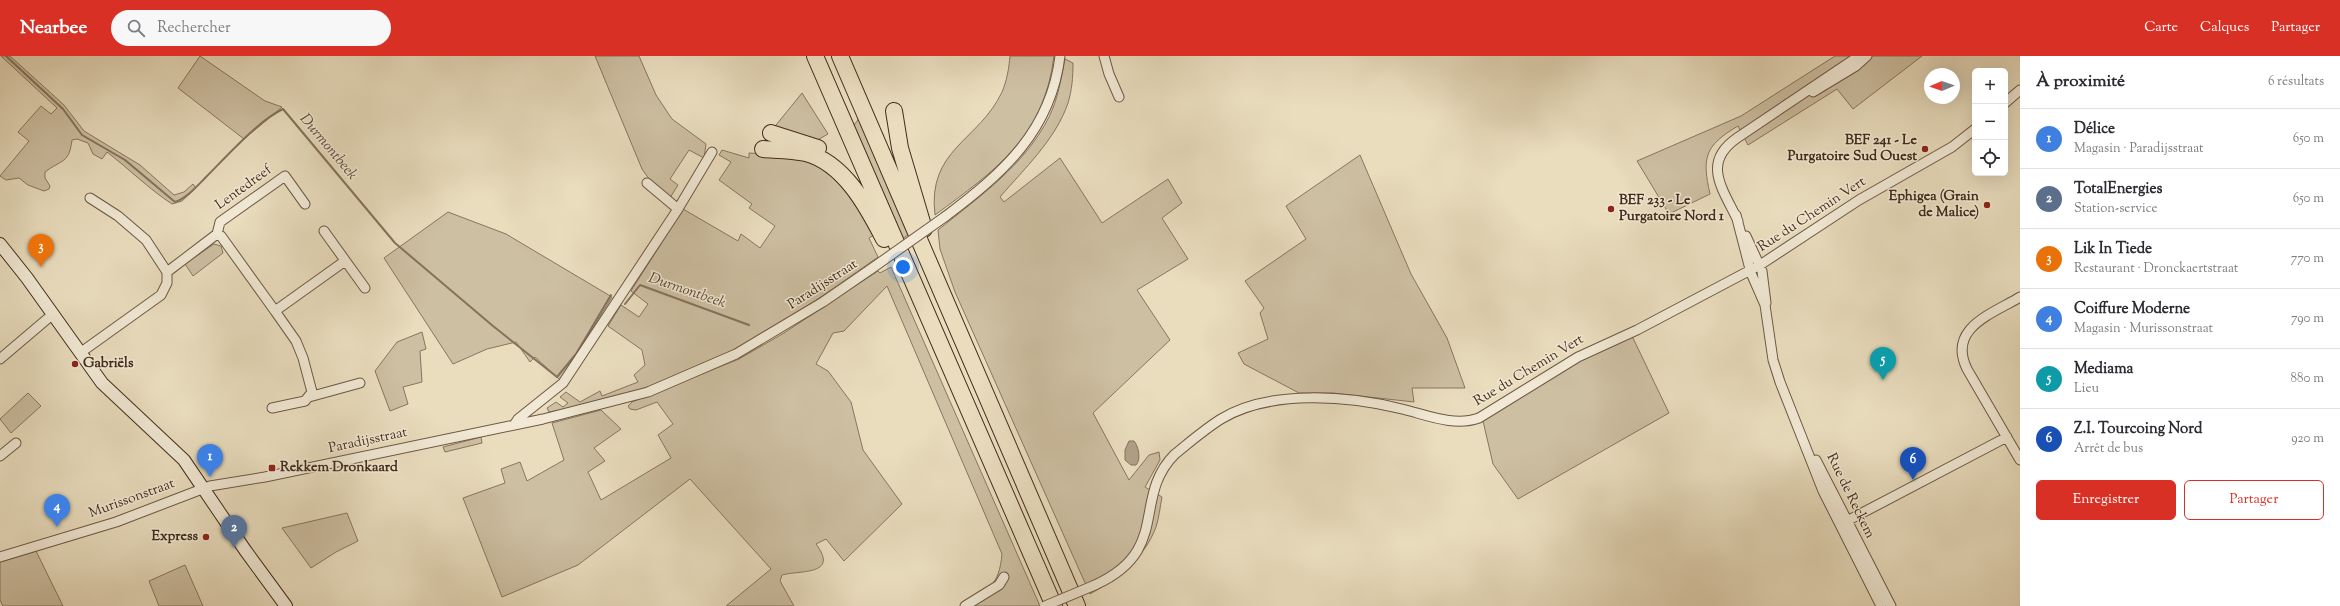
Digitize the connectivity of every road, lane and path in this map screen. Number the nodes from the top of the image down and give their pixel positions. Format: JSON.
{"nodes":[{"id":1,"x":815,"y":56,"type":"edge"},
{"id":2,"x":840,"y":56,"type":"edge"},
{"id":3,"x":1060,"y":56,"type":"edge"},
{"id":4,"x":1104,"y":56,"type":"edge"},
{"id":5,"x":1859,"y":56,"type":"edge"},
{"id":6,"x":1867,"y":56,"type":"edge"},
{"id":7,"x":2020,"y":90,"type":"edge"},
{"id":8,"x":1119,"y":97,"type":"dead end"},
{"id":9,"x":2008,"y":100,"type":"edge"},
{"id":10,"x":1793,"y":102,"type":"junction"},
{"id":11,"x":894,"y":111,"type":"dead end"},
{"id":12,"x":1972,"y":131,"type":"edge"},
{"id":13,"x":770,"y":134,"type":"dead end"},
{"id":14,"x":763,"y":149,"type":"dead end"},
{"id":15,"x":712,"y":152,"type":"dead end"},
{"id":16,"x":647,"y":183,"type":"dead end"},
{"id":17,"x":90,"y":198,"type":"dead end"},
{"id":18,"x":305,"y":204,"type":"dead end"},
{"id":19,"x":678,"y":209,"type":"junction"},
{"id":20,"x":1736,"y":215,"type":"junction"},
{"id":21,"x":324,"y":231,"type":"dead end"},
{"id":22,"x":218,"y":234,"type":"junction"},
{"id":23,"x":0,"y":244,"type":"edge"},
{"id":24,"x":895,"y":258,"type":"junction"},
{"id":25,"x":345,"y":261,"type":"junction"},
{"id":26,"x":1760,"y":265,"type":"junction"},
{"id":27,"x":1750,"y":270,"type":"junction"},
{"id":28,"x":167,"y":272,"type":"junction"},
{"id":29,"x":365,"y":288,"type":"dead end"},
{"id":30,"x":2020,"y":297,"type":"edge"},
{"id":31,"x":275,"y":311,"type":"junction"},
{"id":32,"x":53,"y":314,"type":"junction"},
{"id":33,"x":1767,"y":316,"type":"junction"},
{"id":34,"x":929,"y":319,"type":"junction"},
{"id":35,"x":959,"y":332,"type":"junction"},
{"id":36,"x":80,"y":353,"type":"junction"},
{"id":37,"x":0,"y":359,"type":"edge"},
{"id":38,"x":360,"y":383,"type":"dead end"},
{"id":39,"x":309,"y":397,"type":"junction"},
{"id":40,"x":272,"y":408,"type":"dead end"},
{"id":41,"x":514,"y":425,"type":"junction"},
{"id":42,"x":2006,"y":437,"type":"junction"},
{"id":43,"x":16,"y":443,"type":"dead end"},
{"id":44,"x":0,"y":456,"type":"edge"},
{"id":45,"x":2020,"y":460,"type":"edge"},
{"id":46,"x":203,"y":488,"type":"junction"},
{"id":47,"x":1843,"y":523,"type":"junction"},
{"id":48,"x":0,"y":557,"type":"edge"},
{"id":49,"x":1004,"y":578,"type":"dead end"},
{"id":50,"x":286,"y":606,"type":"edge"},
{"id":51,"x":965,"y":606,"type":"edge"},
{"id":52,"x":1045,"y":606,"type":"edge"},
{"id":53,"x":1054,"y":606,"type":"edge"},
{"id":54,"x":1077,"y":606,"type":"edge"},
{"id":55,"x":1882,"y":606,"type":"edge"},
{"id":56,"x":1891,"y":606,"type":"edge"}],
"edges":[{"from":1,"to":34,"type":"highway"},
{"from":2,"to":35,"type":"highway"},
{"from":3,"to":41,"type":"street","name":"Paradijsstraat","bridge":true},
{"from":4,"to":8,"type":"street"},
{"from":5,"to":10,"type":"street"},
{"from":6,"to":10,"type":"street"},
{"from":7,"to":9,"type":"street"},
{"from":10,"to":20,"type":"street"},
{"from":11,"to":35,"type":"highway"},
{"from":12,"to":26,"type":"street","name":"Rue du Chemin Vert"},
{"from":13,"to":24,"type":"highway"},
{"from":14,"to":24,"type":"highway"},
{"from":15,"to":19,"type":"street"},
{"from":16,"to":19,"type":"street"},
{"from":17,"to":28,"type":"street"},
{"from":18,"to":22,"type":"street","name":"Lentedreef"},
{"from":19,"to":41,"type":"street"},
{"from":20,"to":26,"type":"street","name":"Rue de Reckem"},
{"from":20,"to":27,"type":"street","name":"Rue de Reckem"},
{"from":21,"to":25,"type":"street"},
{"from":22,"to":28,"type":"street","name":"Lentedreef"},
{"from":22,"to":31,"type":"street","name":"Lentedreef"},
{"from":23,"to":32,"type":"main road"},
{"from":24,"to":34,"type":"highway"},
{"from":25,"to":29,"type":"street"},
{"from":25,"to":31,"type":"street"},
{"from":26,"to":27,"type":"street","name":"Rue du Chemin Vert"},
{"from":26,"to":33,"type":"street","name":"Rue de Reckem"},
{"from":27,"to":33,"type":"street","name":"Rue de Reckem"},
{"from":27,"to":52,"type":"street","name":"Rue du Chemin Vert","bridge":true},
{"from":28,"to":36,"type":"street"},
{"from":30,"to":42,"type":"street"},
{"from":31,"to":39,"type":"street","name":"Lentedreef"},
{"from":32,"to":36,"type":"main road"},
{"from":32,"to":37,"type":"street"},
{"from":33,"to":47,"type":"street","name":"Rue de Reckem"},
{"from":34,"to":53,"type":"highway"},
{"from":35,"to":54,"type":"highway"},
{"from":36,"to":46,"type":"main road"},
{"from":38,"to":39,"type":"street"},
{"from":39,"to":40,"type":"street"},
{"from":41,"to":46,"type":"street","name":"Paradijsstraat"},
{"from":42,"to":45,"type":"street"},
{"from":42,"to":47,"type":"street"},
{"from":43,"to":44,"type":"street"},
{"from":46,"to":48,"type":"street","name":"Murissonstraat"},
{"from":46,"to":50,"type":"main road"},
{"from":47,"to":55,"type":"street","name":"Rue de Reckem"},
{"from":47,"to":56,"type":"street","name":"Rue de Reckem"},
{"from":49,"to":51,"type":"street"}]}
